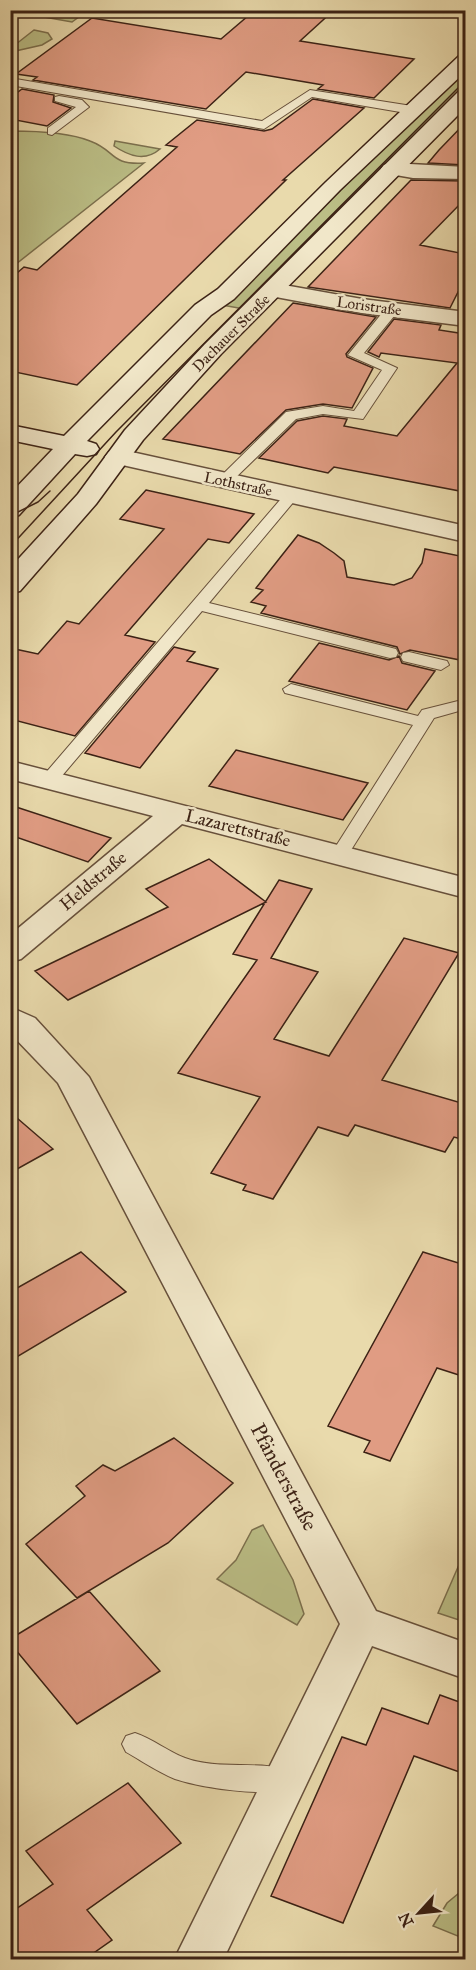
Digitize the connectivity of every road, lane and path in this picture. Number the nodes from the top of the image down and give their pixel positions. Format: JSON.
{"nodes":[{"id":1,"x":465,"y":60,"type":"edge"},
{"id":2,"x":10,"y":81,"type":"edge"},
{"id":3,"x":289,"y":89,"type":"dead end"},
{"id":4,"x":310,"y":93,"type":"junction"},
{"id":5,"x":27,"y":94,"type":"dead end"},
{"id":6,"x":465,"y":95,"type":"edge"},
{"id":7,"x":412,"y":110,"type":"junction"},
{"id":8,"x":52,"y":131,"type":"dead end"},
{"id":9,"x":391,"y":169,"type":"junction"},
{"id":10,"x":465,"y":173,"type":"edge"},
{"id":11,"x":273,"y":290,"type":"junction"},
{"id":12,"x":392,"y":310,"type":"junction"},
{"id":13,"x":465,"y":319,"type":"edge"},
{"id":14,"x":10,"y":432,"type":"edge"},
{"id":15,"x":69,"y":445,"type":"junction"},
{"id":16,"x":118,"y":457,"type":"junction"},
{"id":17,"x":225,"y":481,"type":"junction"},
{"id":18,"x":291,"y":496,"type":"junction"},
{"id":19,"x":10,"y":510,"type":"edge"},
{"id":20,"x":465,"y":534,"type":"edge"},
{"id":21,"x":10,"y":585,"type":"edge"},
{"id":22,"x":198,"y":605,"type":"junction"},
{"id":23,"x":390,"y":653,"type":"dead end"},
{"id":24,"x":409,"y":657,"type":"dead end"},
{"id":25,"x":441,"y":665,"type":"dead end"},
{"id":26,"x":291,"y":690,"type":"dead end"},
{"id":27,"x":465,"y":704,"type":"edge"},
{"id":28,"x":423,"y":722,"type":"junction"},
{"id":29,"x":10,"y":770,"type":"edge"},
{"id":30,"x":49,"y":780,"type":"junction"},
{"id":31,"x":177,"y":812,"type":"junction"},
{"id":32,"x":340,"y":854,"type":"junction"},
{"id":33,"x":465,"y":888,"type":"edge"},
{"id":34,"x":10,"y":952,"type":"edge"},
{"id":35,"x":10,"y":1018,"type":"edge"},
{"id":36,"x":361,"y":1624,"type":"junction"},
{"id":37,"x":465,"y":1661,"type":"edge"},
{"id":38,"x":135,"y":1744,"type":"dead end"},
{"id":39,"x":286,"y":1780,"type":"junction"},
{"id":40,"x":198,"y":1959,"type":"edge"}],
"edges":[{"from":1,"to":7,"type":"main road","name":"Dachauer Straße"},
{"from":2,"to":4,"type":"lane"},
{"from":3,"to":4,"type":"lane"},
{"from":4,"to":7,"type":"lane"},
{"from":5,"to":8,"type":"lane"},
{"from":6,"to":9,"type":"main road","name":"Dachauer Straße"},
{"from":7,"to":15,"type":"main road","name":"Dachauer Straße"},
{"from":9,"to":10,"type":"main road"},
{"from":9,"to":11,"type":"main road","name":"Dachauer Straße"},
{"from":11,"to":12,"type":"main road","name":"Loristraße"},
{"from":11,"to":16,"type":"main road","name":"Dachauer Straße"},
{"from":12,"to":13,"type":"main road","name":"Loristraße"},
{"from":12,"to":17,"type":"lane"},
{"from":14,"to":15,"type":"main road","name":"Lothstraße"},
{"from":15,"to":16,"type":"main road","name":"Lothstraße"},
{"from":15,"to":19,"type":"main road","name":"Dachauer Straße"},
{"from":16,"to":17,"type":"main road","name":"Lothstraße"},
{"from":16,"to":21,"type":"main road","name":"Dachauer Straße"},
{"from":17,"to":18,"type":"main road","name":"Lothstraße"},
{"from":18,"to":20,"type":"main road","name":"Lothstraße"},
{"from":18,"to":22,"type":"lane"},
{"from":22,"to":23,"type":"lane"},
{"from":22,"to":30,"type":"lane"},
{"from":24,"to":25,"type":"lane"},
{"from":26,"to":28,"type":"lane"},
{"from":27,"to":28,"type":"lane"},
{"from":28,"to":32,"type":"lane"},
{"from":29,"to":30,"type":"main road","name":"Lazarettstraße"},
{"from":30,"to":31,"type":"main road","name":"Lazarettstraße"},
{"from":31,"to":32,"type":"main road","name":"Lazarettstraße"},
{"from":31,"to":34,"type":"main road","name":"Heldstraße"},
{"from":32,"to":33,"type":"main road","name":"Lazarettstraße"},
{"from":35,"to":36,"type":"main road","name":"Pfänderstraße"},
{"from":36,"to":37,"type":"main road"},
{"from":36,"to":39,"type":"main road"},
{"from":38,"to":39,"type":"lane"},
{"from":39,"to":40,"type":"main road"}]}
